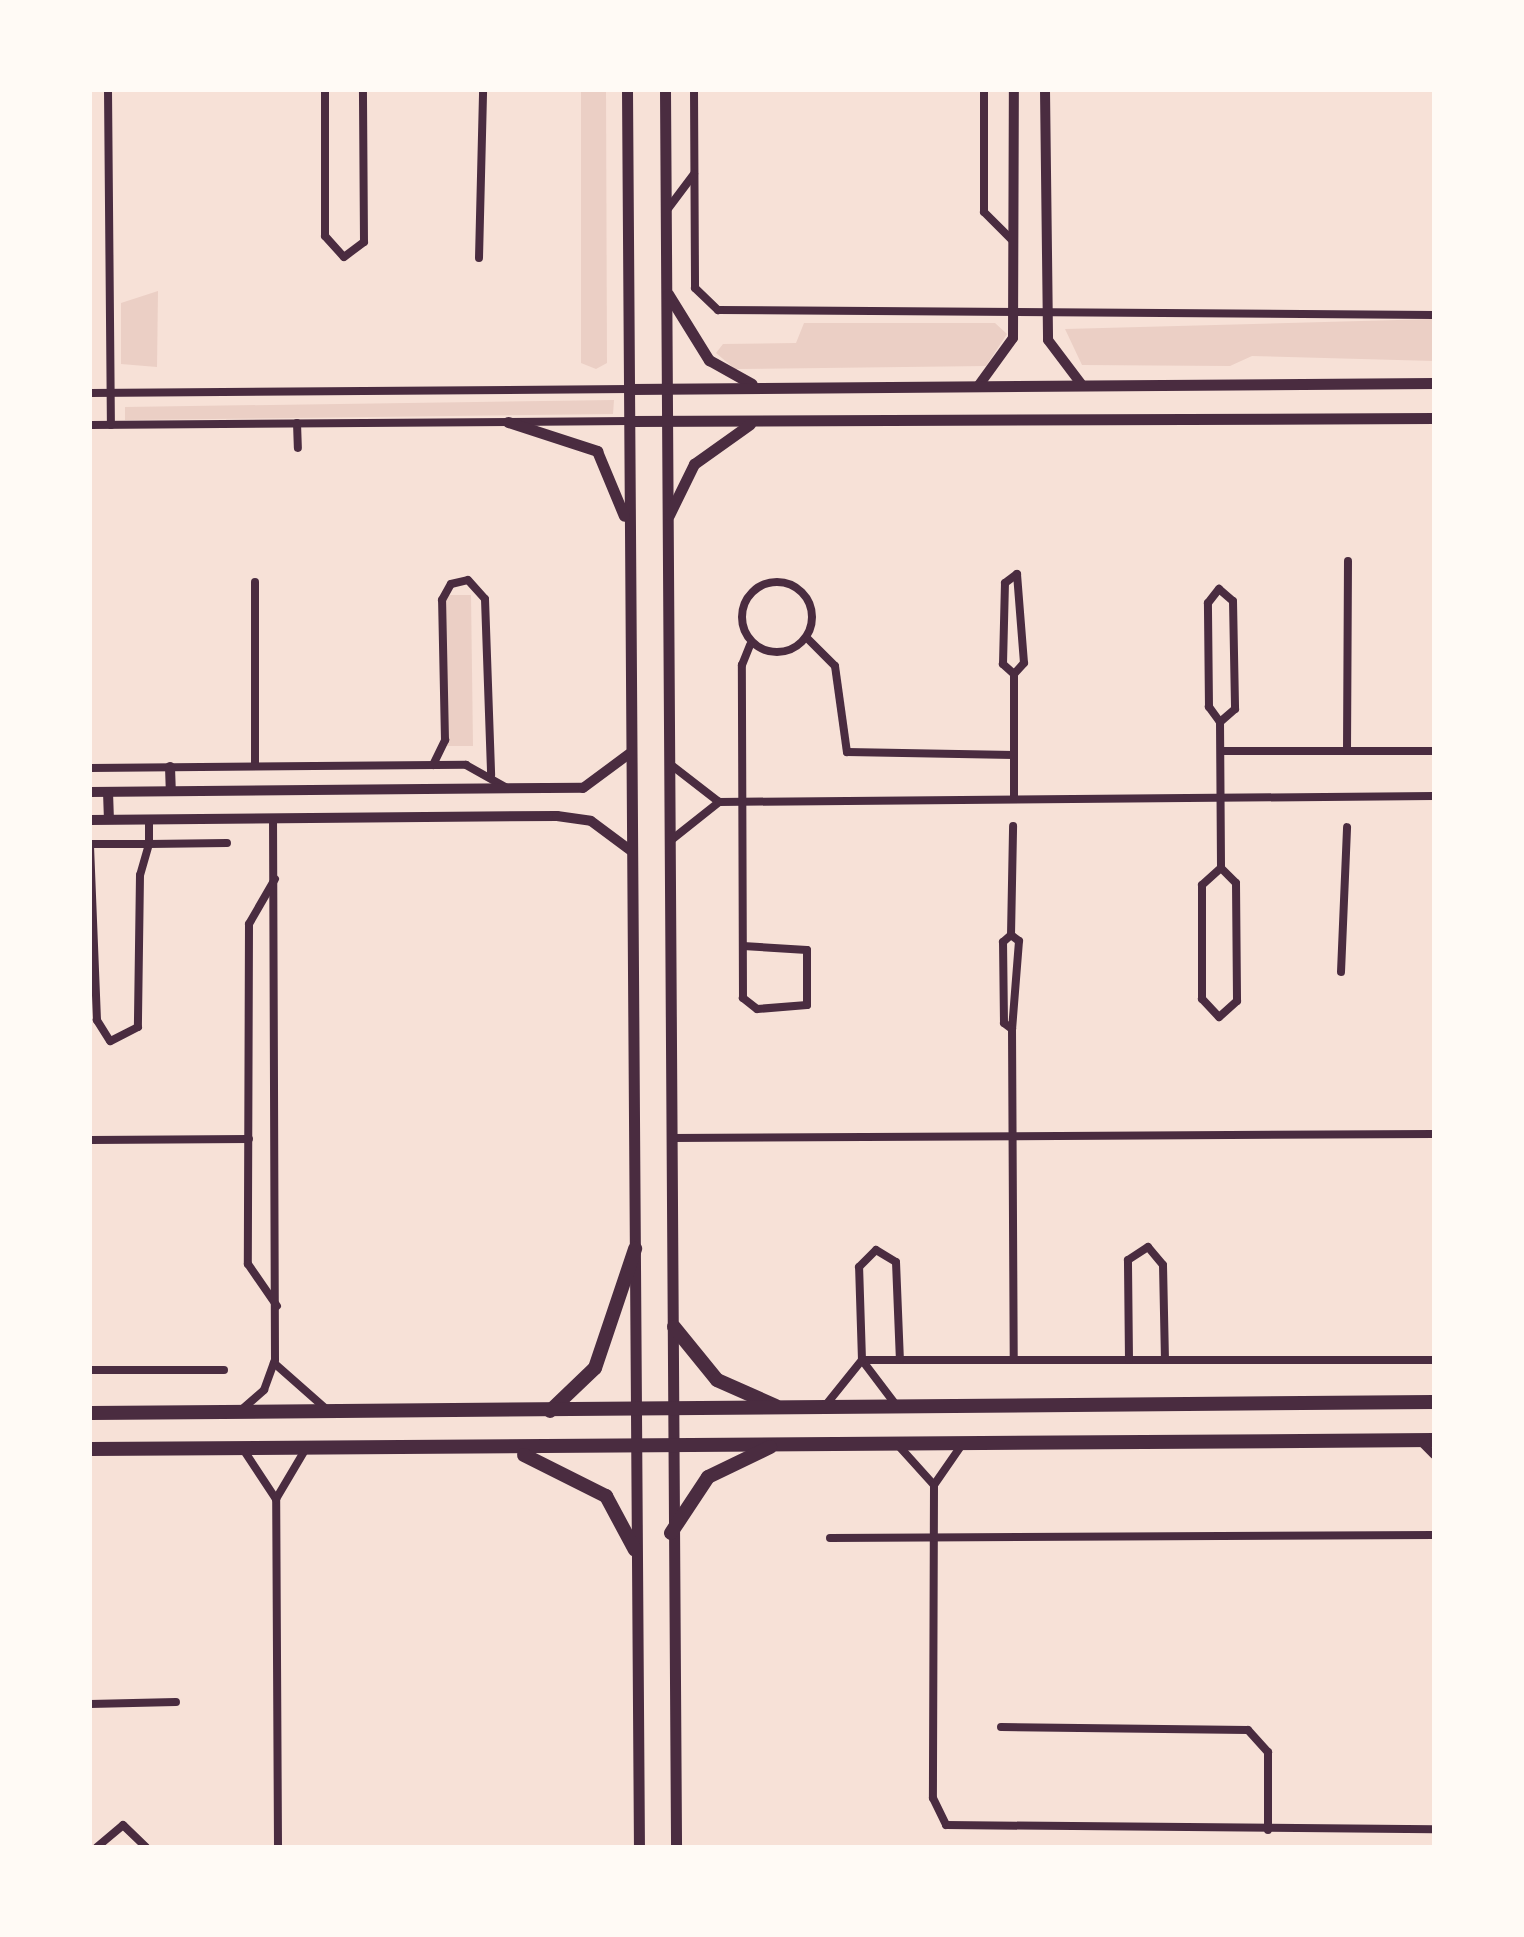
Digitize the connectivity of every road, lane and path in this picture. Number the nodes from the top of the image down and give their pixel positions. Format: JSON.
{"nodes":[{"id":1,"x":108,"y":90,"type":"edge"},
{"id":2,"x":325,"y":90,"type":"edge"},
{"id":3,"x":364,"y":90,"type":"edge"},
{"id":4,"x":483,"y":90,"type":"edge"},
{"id":5,"x":627,"y":90,"type":"edge"},
{"id":6,"x":665,"y":90,"type":"edge"},
{"id":7,"x":694,"y":90,"type":"edge"},
{"id":8,"x":984,"y":90,"type":"edge"},
{"id":9,"x":1014,"y":90,"type":"edge"},
{"id":10,"x":1045,"y":90,"type":"edge"},
{"id":11,"x":694,"y":174,"type":"junction"},
{"id":12,"x":667,"y":210,"type":"junction"},
{"id":13,"x":1014,"y":242,"type":"junction"},
{"id":14,"x":480,"y":258,"type":"dead end"},
{"id":15,"x":668,"y":294,"type":"junction"},
{"id":16,"x":1434,"y":315,"type":"edge"},
{"id":17,"x":1015,"y":316,"type":"junction"},
{"id":18,"x":1045,"y":316,"type":"junction"},
{"id":19,"x":1434,"y":382,"type":"edge"},
{"id":20,"x":1082,"y":384,"type":"junction"},
{"id":21,"x":980,"y":385,"type":"junction"},
{"id":22,"x":760,"y":387,"type":"junction"},
{"id":23,"x":630,"y":389,"type":"junction"},
{"id":24,"x":666,"y":390,"type":"junction"},
{"id":25,"x":90,"y":392,"type":"edge"},
{"id":26,"x":110,"y":392,"type":"junction"},
{"id":27,"x":1434,"y":418,"type":"edge"},
{"id":28,"x":759,"y":420,"type":"junction"},
{"id":29,"x":630,"y":421,"type":"junction"},
{"id":30,"x":508,"y":422,"type":"junction"},
{"id":31,"x":667,"y":422,"type":"junction"},
{"id":32,"x":298,"y":423,"type":"junction"},
{"id":33,"x":90,"y":425,"type":"edge"},
{"id":34,"x":111,"y":425,"type":"junction"},
{"id":35,"x":298,"y":448,"type":"dead end"},
{"id":36,"x":668,"y":518,"type":"junction"},
{"id":37,"x":626,"y":522,"type":"junction"},
{"id":38,"x":1348,"y":560,"type":"dead end"},
{"id":39,"x":255,"y":582,"type":"dead end"},
{"id":40,"x":808,"y":639,"type":"junction"},
{"id":41,"x":750,"y":645,"type":"junction"},
{"id":42,"x":1014,"y":674,"type":"junction"},
{"id":43,"x":1220,"y":722,"type":"junction"},
{"id":44,"x":1347,"y":751,"type":"junction"},
{"id":45,"x":1434,"y":751,"type":"edge"},
{"id":46,"x":1222,"y":752,"type":"junction"},
{"id":47,"x":629,"y":754,"type":"junction"},
{"id":48,"x":1014,"y":756,"type":"junction"},
{"id":49,"x":670,"y":764,"type":"junction"},
{"id":50,"x":432,"y":765,"type":"junction"},
{"id":51,"x":255,"y":766,"type":"junction"},
{"id":52,"x":170,"y":767,"type":"junction"},
{"id":53,"x":90,"y":768,"type":"edge"},
{"id":54,"x":491,"y":775,"type":"junction"},
{"id":55,"x":507,"y":788,"type":"junction"},
{"id":56,"x":171,"y":791,"type":"junction"},
{"id":57,"x":90,"y":792,"type":"edge"},
{"id":58,"x":108,"y":792,"type":"junction"},
{"id":59,"x":1434,"y":796,"type":"edge"},
{"id":60,"x":1224,"y":798,"type":"junction"},
{"id":61,"x":1014,"y":800,"type":"junction"},
{"id":62,"x":719,"y":802,"type":"junction"},
{"id":63,"x":743,"y":802,"type":"junction"},
{"id":64,"x":273,"y":818,"type":"junction"},
{"id":65,"x":149,"y":819,"type":"junction"},
{"id":66,"x":90,"y":820,"type":"edge"},
{"id":67,"x":110,"y":820,"type":"junction"},
{"id":68,"x":1013,"y":826,"type":"dead end"},
{"id":69,"x":1347,"y":826,"type":"dead end"},
{"id":70,"x":670,"y":841,"type":"junction"},
{"id":71,"x":227,"y":843,"type":"dead end"},
{"id":72,"x":90,"y":844,"type":"edge"},
{"id":73,"x":149,"y":844,"type":"junction"},
{"id":74,"x":630,"y":850,"type":"junction"},
{"id":75,"x":1220,"y":868,"type":"junction"},
{"id":76,"x":276,"y":878,"type":"junction"},
{"id":77,"x":258,"y":904,"type":"junction"},
{"id":78,"x":276,"y":910,"type":"junction"},
{"id":79,"x":1012,"y":935,"type":"junction"},
{"id":80,"x":744,"y":946,"type":"junction"},
{"id":81,"x":1341,"y":972,"type":"dead end"},
{"id":82,"x":1012,"y":1029,"type":"junction"},
{"id":83,"x":1434,"y":1134,"type":"edge"},
{"id":84,"x":1013,"y":1136,"type":"junction"},
{"id":85,"x":672,"y":1138,"type":"junction"},
{"id":86,"x":249,"y":1139,"type":"junction"},
{"id":87,"x":90,"y":1140,"type":"edge"},
{"id":88,"x":636,"y":1249,"type":"junction"},
{"id":89,"x":250,"y":1275,"type":"junction"},
{"id":90,"x":278,"y":1275,"type":"junction"},
{"id":91,"x":278,"y":1308,"type":"junction"},
{"id":92,"x":674,"y":1328,"type":"junction"},
{"id":93,"x":862,"y":1360,"type":"junction"},
{"id":94,"x":900,"y":1360,"type":"junction"},
{"id":95,"x":1014,"y":1360,"type":"junction"},
{"id":96,"x":1129,"y":1360,"type":"junction"},
{"id":97,"x":1166,"y":1360,"type":"junction"},
{"id":98,"x":1434,"y":1360,"type":"edge"},
{"id":99,"x":274,"y":1363,"type":"junction"},
{"id":100,"x":90,"y":1370,"type":"edge"},
{"id":101,"x":224,"y":1370,"type":"dead end"},
{"id":102,"x":1434,"y":1402,"type":"edge"},
{"id":103,"x":896,"y":1405,"type":"junction"},
{"id":104,"x":825,"y":1406,"type":"junction"},
{"id":105,"x":781,"y":1408,"type":"junction"},
{"id":106,"x":329,"y":1410,"type":"junction"},
{"id":107,"x":635,"y":1410,"type":"junction"},
{"id":108,"x":674,"y":1410,"type":"junction"},
{"id":109,"x":92,"y":1411,"type":"edge"},
{"id":110,"x":240,"y":1411,"type":"junction"},
{"id":111,"x":550,"y":1411,"type":"junction"},
{"id":112,"x":1426,"y":1440,"type":"edge"},
{"id":113,"x":964,"y":1442,"type":"junction"},
{"id":114,"x":896,"y":1443,"type":"junction"},
{"id":115,"x":780,"y":1444,"type":"junction"},
{"id":116,"x":674,"y":1446,"type":"junction"},
{"id":117,"x":241,"y":1447,"type":"junction"},
{"id":118,"x":307,"y":1447,"type":"junction"},
{"id":119,"x":635,"y":1448,"type":"junction"},
{"id":120,"x":90,"y":1449,"type":"edge"},
{"id":121,"x":510,"y":1451,"type":"junction"},
{"id":122,"x":1434,"y":1455,"type":"edge"},
{"id":123,"x":934,"y":1485,"type":"junction"},
{"id":124,"x":276,"y":1499,"type":"junction"},
{"id":125,"x":672,"y":1533,"type":"junction"},
{"id":126,"x":1434,"y":1536,"type":"edge"},
{"id":127,"x":830,"y":1538,"type":"dead end"},
{"id":128,"x":934,"y":1540,"type":"junction"},
{"id":129,"x":636,"y":1550,"type":"junction"},
{"id":130,"x":176,"y":1702,"type":"dead end"},
{"id":131,"x":90,"y":1704,"type":"edge"},
{"id":132,"x":1001,"y":1727,"type":"dead end"},
{"id":133,"x":1434,"y":1829,"type":"edge"},
{"id":134,"x":1268,"y":1830,"type":"junction"},
{"id":135,"x":96,"y":1847,"type":"edge"},
{"id":136,"x":146,"y":1847,"type":"edge"},
{"id":137,"x":278,"y":1847,"type":"edge"},
{"id":138,"x":639,"y":1847,"type":"edge"},
{"id":139,"x":676,"y":1847,"type":"edge"}],
"edges":[{"from":1,"to":26,"type":"street"},
{"from":2,"to":3,"type":"street"},
{"from":4,"to":14,"type":"street"},
{"from":5,"to":23,"type":"main road"},
{"from":6,"to":12,"type":"main road"},
{"from":7,"to":11,"type":"street"},
{"from":8,"to":13,"type":"street"},
{"from":9,"to":13,"type":"street"},
{"from":10,"to":18,"type":"street"},
{"from":11,"to":12,"type":"street"},
{"from":11,"to":17,"type":"street"},
{"from":12,"to":15,"type":"main road"},
{"from":13,"to":17,"type":"street"},
{"from":15,"to":22,"type":"main road"},
{"from":15,"to":24,"type":"main road"},
{"from":16,"to":18,"type":"street"},
{"from":17,"to":18,"type":"street"},
{"from":17,"to":21,"type":"street"},
{"from":18,"to":20,"type":"street"},
{"from":19,"to":20,"type":"main road"},
{"from":20,"to":21,"type":"main road"},
{"from":21,"to":22,"type":"main road"},
{"from":22,"to":24,"type":"main road"},
{"from":23,"to":24,"type":"main road"},
{"from":23,"to":26,"type":"street"},
{"from":23,"to":29,"type":"main road"},
{"from":24,"to":31,"type":"main road"},
{"from":25,"to":26,"type":"street"},
{"from":26,"to":34,"type":"street"},
{"from":27,"to":28,"type":"main road"},
{"from":28,"to":31,"type":"main road"},
{"from":28,"to":36,"type":"main road"},
{"from":29,"to":30,"type":"street"},
{"from":29,"to":31,"type":"main road"},
{"from":29,"to":37,"type":"main road"},
{"from":30,"to":32,"type":"street"},
{"from":30,"to":37,"type":"main road"},
{"from":31,"to":36,"type":"main road"},
{"from":32,"to":34,"type":"street"},
{"from":32,"to":35,"type":"street"},
{"from":33,"to":34,"type":"street"},
{"from":36,"to":49,"type":"main road"},
{"from":37,"to":47,"type":"main road"},
{"from":38,"to":44,"type":"street"},
{"from":39,"to":51,"type":"street"},
{"from":40,"to":41,"type":"street"},
{"from":40,"to":41,"type":"street"},
{"from":40,"to":48,"type":"street"},
{"from":41,"to":63,"type":"street"},
{"from":42,"to":42,"type":"street"},
{"from":42,"to":48,"type":"street"},
{"from":43,"to":43,"type":"street"},
{"from":43,"to":46,"type":"street"},
{"from":44,"to":45,"type":"street"},
{"from":44,"to":46,"type":"street"},
{"from":46,"to":60,"type":"street"},
{"from":47,"to":55,"type":"street"},
{"from":47,"to":74,"type":"main road"},
{"from":48,"to":61,"type":"street"},
{"from":49,"to":62,"type":"street"},
{"from":49,"to":70,"type":"main road"},
{"from":50,"to":51,"type":"street"},
{"from":50,"to":54,"type":"street"},
{"from":50,"to":54,"type":"street"},
{"from":51,"to":52,"type":"street"},
{"from":52,"to":53,"type":"street"},
{"from":52,"to":56,"type":"street"},
{"from":54,"to":55,"type":"street"},
{"from":55,"to":56,"type":"street"},
{"from":56,"to":58,"type":"street"},
{"from":57,"to":58,"type":"street"},
{"from":58,"to":67,"type":"street"},
{"from":59,"to":60,"type":"street"},
{"from":60,"to":61,"type":"street"},
{"from":60,"to":75,"type":"street"},
{"from":61,"to":63,"type":"street"},
{"from":62,"to":63,"type":"street"},
{"from":62,"to":70,"type":"street"},
{"from":63,"to":80,"type":"street"},
{"from":64,"to":65,"type":"street"},
{"from":64,"to":74,"type":"street"},
{"from":64,"to":76,"type":"street"},
{"from":65,"to":67,"type":"street"},
{"from":65,"to":73,"type":"street"},
{"from":66,"to":67,"type":"street"},
{"from":68,"to":79,"type":"street"},
{"from":69,"to":81,"type":"street"},
{"from":70,"to":85,"type":"main road"},
{"from":71,"to":73,"type":"street"},
{"from":72,"to":73,"type":"street"},
{"from":72,"to":73,"type":"street"},
{"from":74,"to":88,"type":"main road"},
{"from":75,"to":75,"type":"street"},
{"from":76,"to":77,"type":"street"},
{"from":76,"to":78,"type":"street"},
{"from":77,"to":78,"type":"street"},
{"from":77,"to":86,"type":"street"},
{"from":78,"to":90,"type":"street"},
{"from":79,"to":82,"type":"street"},
{"from":79,"to":82,"type":"street"},
{"from":80,"to":80,"type":"street"},
{"from":82,"to":84,"type":"street"},
{"from":83,"to":84,"type":"street"},
{"from":84,"to":85,"type":"street"},
{"from":84,"to":95,"type":"street"},
{"from":85,"to":92,"type":"main road"},
{"from":86,"to":87,"type":"street"},
{"from":86,"to":89,"type":"street"},
{"from":88,"to":107,"type":"main road"},
{"from":88,"to":111,"type":"highway"},
{"from":89,"to":90,"type":"street"},
{"from":89,"to":91,"type":"street"},
{"from":90,"to":91,"type":"street"},
{"from":91,"to":99,"type":"street"},
{"from":92,"to":105,"type":"highway"},
{"from":92,"to":108,"type":"main road"},
{"from":93,"to":94,"type":"street"},
{"from":93,"to":94,"type":"street"},
{"from":93,"to":103,"type":"street"},
{"from":93,"to":104,"type":"street"},
{"from":94,"to":95,"type":"street"},
{"from":95,"to":96,"type":"street"},
{"from":96,"to":97,"type":"street"},
{"from":96,"to":97,"type":"street"},
{"from":97,"to":98,"type":"street"},
{"from":99,"to":106,"type":"street"},
{"from":99,"to":110,"type":"street"},
{"from":100,"to":101,"type":"street"},
{"from":102,"to":103,"type":"highway"},
{"from":103,"to":104,"type":"highway"},
{"from":104,"to":105,"type":"highway"},
{"from":105,"to":108,"type":"highway"},
{"from":106,"to":110,"type":"highway"},
{"from":106,"to":111,"type":"highway"},
{"from":107,"to":108,"type":"highway"},
{"from":107,"to":111,"type":"highway"},
{"from":107,"to":119,"type":"main road"},
{"from":108,"to":116,"type":"main road"},
{"from":109,"to":110,"type":"highway"},
{"from":112,"to":113,"type":"highway"},
{"from":112,"to":122,"type":"street"},
{"from":113,"to":114,"type":"highway"},
{"from":113,"to":123,"type":"street"},
{"from":114,"to":115,"type":"highway"},
{"from":114,"to":123,"type":"street"},
{"from":115,"to":116,"type":"highway"},
{"from":115,"to":125,"type":"highway"},
{"from":116,"to":119,"type":"highway"},
{"from":116,"to":125,"type":"main road"},
{"from":117,"to":118,"type":"highway"},
{"from":117,"to":120,"type":"highway"},
{"from":117,"to":124,"type":"street"},
{"from":118,"to":121,"type":"highway"},
{"from":118,"to":124,"type":"street"},
{"from":119,"to":121,"type":"highway"},
{"from":119,"to":129,"type":"main road"},
{"from":121,"to":129,"type":"highway"},
{"from":123,"to":128,"type":"street"},
{"from":124,"to":137,"type":"street"},
{"from":125,"to":139,"type":"main road"},
{"from":126,"to":128,"type":"street"},
{"from":127,"to":128,"type":"street"},
{"from":128,"to":134,"type":"street"},
{"from":129,"to":138,"type":"main road"},
{"from":130,"to":131,"type":"street"},
{"from":132,"to":134,"type":"street"},
{"from":133,"to":134,"type":"street"},
{"from":135,"to":136,"type":"street"}]}
